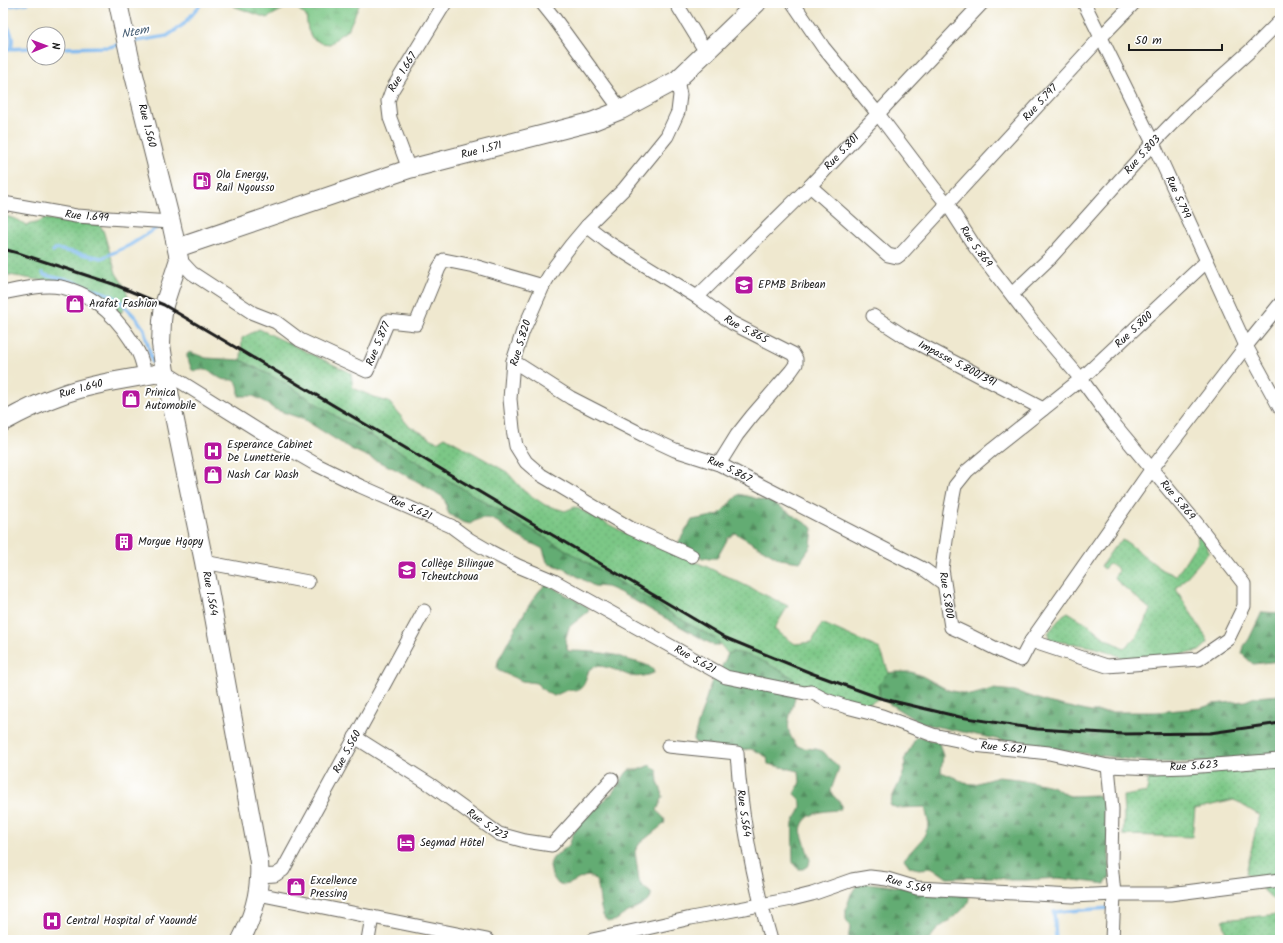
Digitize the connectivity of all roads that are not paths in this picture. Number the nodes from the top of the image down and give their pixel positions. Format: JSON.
{"nodes":[{"id":1,"x":118,"y":3,"type":"edge"},
{"id":2,"x":445,"y":3,"type":"edge"},
{"id":3,"x":542,"y":3,"type":"edge"},
{"id":4,"x":676,"y":3,"type":"edge"},
{"id":5,"x":757,"y":3,"type":"edge"},
{"id":6,"x":793,"y":3,"type":"edge"},
{"id":7,"x":982,"y":3,"type":"edge"},
{"id":8,"x":1084,"y":3,"type":"edge"},
{"id":9,"x":1134,"y":3,"type":"edge"},
{"id":10,"x":1280,"y":20,"type":"edge"},
{"id":11,"x":1101,"y":37,"type":"junction"},
{"id":12,"x":706,"y":52,"type":"junction"},
{"id":13,"x":677,"y":80,"type":"junction"},
{"id":14,"x":622,"y":110,"type":"junction"},
{"id":15,"x":878,"y":114,"type":"junction"},
{"id":16,"x":1153,"y":143,"type":"junction"},
{"id":17,"x":409,"y":170,"type":"junction"},
{"id":18,"x":810,"y":186,"type":"junction"},
{"id":19,"x":3,"y":203,"type":"edge"},
{"id":20,"x":948,"y":205,"type":"junction"},
{"id":21,"x":171,"y":222,"type":"junction"},
{"id":22,"x":587,"y":226,"type":"junction"},
{"id":23,"x":178,"y":253,"type":"junction"},
{"id":24,"x":1207,"y":261,"type":"junction"},
{"id":25,"x":543,"y":286,"type":"junction"},
{"id":26,"x":3,"y":293,"type":"edge"},
{"id":27,"x":1012,"y":294,"type":"junction"},
{"id":28,"x":697,"y":297,"type":"junction"},
{"id":29,"x":1280,"y":304,"type":"edge"},
{"id":30,"x":873,"y":316,"type":"dead end"},
{"id":31,"x":1246,"y":346,"type":"junction"},
{"id":32,"x":514,"y":361,"type":"junction"},
{"id":33,"x":165,"y":372,"type":"junction"},
{"id":34,"x":146,"y":376,"type":"junction"},
{"id":35,"x":1081,"y":379,"type":"junction"},
{"id":36,"x":1280,"y":408,"type":"edge"},
{"id":37,"x":1043,"y":409,"type":"junction"},
{"id":38,"x":3,"y":422,"type":"edge"},
{"id":39,"x":719,"y":464,"type":"junction"},
{"id":40,"x":1151,"y":470,"type":"junction"},
{"id":41,"x":692,"y":556,"type":"dead end"},
{"id":42,"x":204,"y":562,"type":"junction"},
{"id":43,"x":308,"y":582,"type":"dead end"},
{"id":44,"x":943,"y":584,"type":"junction"},
{"id":45,"x":424,"y":611,"type":"dead end"},
{"id":46,"x":1031,"y":641,"type":"junction"},
{"id":47,"x":356,"y":737,"type":"junction"},
{"id":48,"x":668,"y":746,"type":"dead end"},
{"id":49,"x":1280,"y":760,"type":"edge"},
{"id":50,"x":1108,"y":766,"type":"junction"},
{"id":51,"x":612,"y":779,"type":"dead end"},
{"id":52,"x":260,"y":876,"type":"junction"},
{"id":53,"x":1280,"y":880,"type":"edge"},
{"id":54,"x":258,"y":894,"type":"junction"},
{"id":55,"x":1114,"y":894,"type":"junction"},
{"id":56,"x":761,"y":905,"type":"junction"},
{"id":57,"x":372,"y":917,"type":"junction"},
{"id":58,"x":645,"y":935,"type":"edge"},
{"id":59,"x":241,"y":940,"type":"edge"},
{"id":60,"x":368,"y":940,"type":"edge"},
{"id":61,"x":487,"y":940,"type":"edge"},
{"id":62,"x":592,"y":940,"type":"edge"},
{"id":63,"x":771,"y":940,"type":"edge"},
{"id":64,"x":1112,"y":940,"type":"edge"}],
"edges":[{"from":1,"to":21,"type":"main road","name":"Rue 1.560"},
{"from":2,"to":17,"type":"street","name":"Rue 1.667"},
{"from":3,"to":14,"type":"street"},
{"from":4,"to":12,"type":"street"},
{"from":5,"to":12,"type":"main road","name":"Rue 1.571"},
{"from":6,"to":15,"type":"street"},
{"from":7,"to":15,"type":"street","name":"Rue 5.801"},
{"from":8,"to":11,"type":"street","name":"Rue 5.799"},
{"from":9,"to":11,"type":"street","name":"Rue 5.797"},
{"from":10,"to":16,"type":"street","name":"Rue 5.803"},
{"from":11,"to":16,"type":"street","name":"Rue 5.799"},
{"from":11,"to":20,"type":"street","name":"Rue 5.797"},
{"from":12,"to":13,"type":"main road","name":"Rue 1.571"},
{"from":13,"to":14,"type":"main road","name":"Rue 1.571"},
{"from":13,"to":22,"type":"street","name":"Rue 5.820"},
{"from":14,"to":17,"type":"main road","name":"Rue 1.571"},
{"from":15,"to":18,"type":"street","name":"Rue 5.801"},
{"from":15,"to":20,"type":"street"},
{"from":16,"to":24,"type":"street","name":"Rue 5.799"},
{"from":16,"to":27,"type":"street","name":"Rue 5.803"},
{"from":17,"to":23,"type":"main road","name":"Rue 1.571"},
{"from":18,"to":20,"type":"street","name":"Rue 5.797"},
{"from":18,"to":28,"type":"street","name":"Rue 5.801"},
{"from":19,"to":21,"type":"street","name":"Rue 1.699"},
{"from":20,"to":27,"type":"street","name":"Rue 5.869"},
{"from":21,"to":23,"type":"main road","name":"Rue 1.560"},
{"from":22,"to":25,"type":"street","name":"Rue 5.820"},
{"from":22,"to":28,"type":"street","name":"Rue 5.865"},
{"from":23,"to":25,"type":"street","name":"Rue 5.877"},
{"from":23,"to":33,"type":"main road","name":"Rue 1.564"},
{"from":24,"to":31,"type":"street","name":"Rue 5.799"},
{"from":24,"to":35,"type":"street","name":"Rue 5.800"},
{"from":25,"to":32,"type":"street","name":"Rue 5.820"},
{"from":26,"to":34,"type":"street"},
{"from":27,"to":35,"type":"street","name":"Rue 5.869"},
{"from":28,"to":39,"type":"street","name":"Rue 5.865"},
{"from":29,"to":31,"type":"street"},
{"from":30,"to":37,"type":"street","name":"Impasse 5.800/391"},
{"from":31,"to":36,"type":"street","name":"Rue 5.799"},
{"from":31,"to":40,"type":"street","name":"Rue 5.800"},
{"from":32,"to":39,"type":"street","name":"Rue 5.867"},
{"from":32,"to":41,"type":"street","name":"Rue 5.820"},
{"from":33,"to":34,"type":"main road","name":"Rue 1.640"},
{"from":33,"to":42,"type":"main road","name":"Rue 1.564"},
{"from":33,"to":50,"type":"street","name":"Rue 5.621"},
{"from":34,"to":38,"type":"main road","name":"Rue 1.640"},
{"from":35,"to":37,"type":"street","name":"Rue 5.800"},
{"from":35,"to":40,"type":"street","name":"Rue 5.869"},
{"from":37,"to":44,"type":"street","name":"Rue 5.800"},
{"from":39,"to":44,"type":"street","name":"Rue 5.867"},
{"from":40,"to":46,"type":"street","name":"Rue 5.800"},
{"from":40,"to":46,"type":"street","name":"Rue 5.869"},
{"from":42,"to":43,"type":"street"},
{"from":42,"to":52,"type":"main road","name":"Rue 1.564"},
{"from":44,"to":46,"type":"street","name":"Rue 5.800"},
{"from":45,"to":47,"type":"street","name":"Rue 5.560"},
{"from":47,"to":51,"type":"street","name":"Rue 5.723"},
{"from":47,"to":52,"type":"street","name":"Rue 5.560"},
{"from":48,"to":56,"type":"street","name":"Rue 5.564"},
{"from":49,"to":50,"type":"street","name":"Rue 5.623"},
{"from":50,"to":55,"type":"street"},
{"from":52,"to":54,"type":"main road","name":"Rue 1.564"},
{"from":53,"to":55,"type":"street","name":"Rue 5.569"},
{"from":54,"to":57,"type":"street"},
{"from":54,"to":59,"type":"main road","name":"Rue 1.564"},
{"from":55,"to":56,"type":"street","name":"Rue 5.569"},
{"from":55,"to":64,"type":"street"},
{"from":56,"to":58,"type":"street","name":"Rue 5.569"},
{"from":56,"to":63,"type":"street","name":"Rue 5.564"},
{"from":57,"to":60,"type":"street"},
{"from":57,"to":61,"type":"street"},
{"from":58,"to":62,"type":"street","name":"Rue 5.569"}]}
